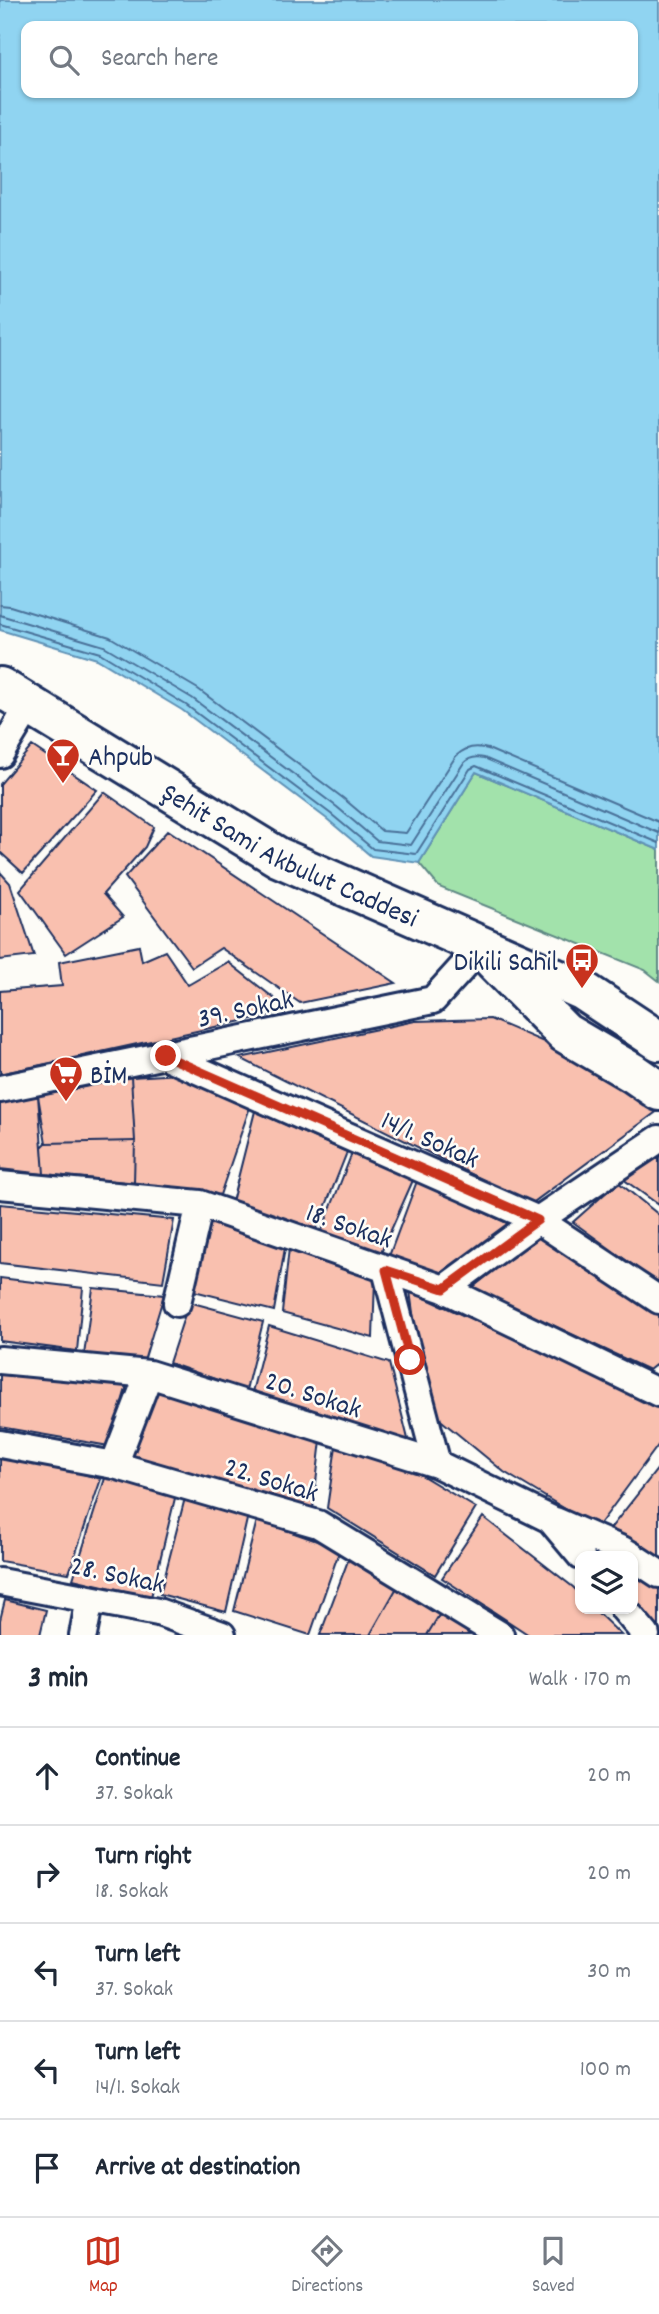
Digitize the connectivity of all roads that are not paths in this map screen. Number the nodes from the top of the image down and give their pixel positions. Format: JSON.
{"nodes":[{"id":1,"x":14,"y":697,"type":"edge"},
{"id":2,"x":0,"y":754,"type":"edge"},
{"id":3,"x":481,"y":947,"type":"junction"},
{"id":4,"x":659,"y":1041,"type":"edge"},
{"id":5,"x":166,"y":1056,"type":"junction"},
{"id":6,"x":0,"y":1089,"type":"edge"},
{"id":7,"x":659,"y":1091,"type":"edge"},
{"id":8,"x":659,"y":1139,"type":"edge"},
{"id":9,"x":0,"y":1185,"type":"edge"},
{"id":10,"x":200,"y":1204,"type":"junction"},
{"id":11,"x":538,"y":1220,"type":"junction"},
{"id":12,"x":386,"y":1270,"type":"junction"},
{"id":13,"x":444,"y":1289,"type":"junction"},
{"id":14,"x":659,"y":1300,"type":"edge"},
{"id":15,"x":177,"y":1303,"type":"dead end"},
{"id":16,"x":0,"y":1360,"type":"edge"},
{"id":17,"x":149,"y":1374,"type":"junction"},
{"id":18,"x":659,"y":1392,"type":"edge"},
{"id":19,"x":0,"y":1444,"type":"edge"},
{"id":20,"x":437,"y":1464,"type":"junction"},
{"id":21,"x":114,"y":1465,"type":"junction"},
{"id":22,"x":550,"y":1519,"type":"junction"},
{"id":23,"x":577,"y":1551,"type":"edge"},
{"id":24,"x":624,"y":1551,"type":"edge"},
{"id":25,"x":638,"y":1559,"type":"edge"},
{"id":26,"x":659,"y":1574,"type":"edge"},
{"id":27,"x":0,"y":1581,"type":"edge"},
{"id":28,"x":90,"y":1599,"type":"junction"},
{"id":29,"x":628,"y":1614,"type":"edge"},
{"id":30,"x":83,"y":1635,"type":"edge"},
{"id":31,"x":222,"y":1635,"type":"edge"},
{"id":32,"x":500,"y":1635,"type":"edge"},
{"id":33,"x":646,"y":1635,"type":"edge"}],
"edges":[{"from":1,"to":2,"type":"street"},
{"from":1,"to":3,"type":"main road","name":"Şehit Sami Akbulut Caddesi"},
{"from":3,"to":4,"type":"main road","name":"Şehit Sami Akbulut Caddesi"},
{"from":3,"to":5,"type":"street","name":"39. Sokak"},
{"from":3,"to":7,"type":"main road","name":"Şehit Sami Akbulut Caddesi"},
{"from":5,"to":6,"type":"street","name":"39. Sokak"},
{"from":5,"to":11,"type":"street","name":"14/1. Sokak"},
{"from":8,"to":11,"type":"street"},
{"from":9,"to":10,"type":"street","name":"18. Sokak"},
{"from":10,"to":12,"type":"street","name":"18. Sokak"},
{"from":10,"to":15,"type":"street"},
{"from":11,"to":13,"type":"street"},
{"from":11,"to":14,"type":"street","name":"14/1. Sokak"},
{"from":12,"to":13,"type":"street","name":"18. Sokak"},
{"from":12,"to":20,"type":"street"},
{"from":13,"to":18,"type":"street","name":"18. Sokak"},
{"from":16,"to":17,"type":"street","name":"20. Sokak"},
{"from":17,"to":20,"type":"street","name":"20. Sokak"},
{"from":17,"to":21,"type":"street"},
{"from":19,"to":21,"type":"street","name":"22. Sokak"},
{"from":20,"to":22,"type":"street","name":"20. Sokak"},
{"from":21,"to":32,"type":"street","name":"22. Sokak"},
{"from":22,"to":23,"type":"street","name":"20. Sokak"},
{"from":22,"to":24,"type":"street"},
{"from":25,"to":26,"type":"street"},
{"from":27,"to":28,"type":"street","name":"28. Sokak"},
{"from":28,"to":30,"type":"street"},
{"from":28,"to":31,"type":"street","name":"28. Sokak"},
{"from":29,"to":33,"type":"street"}]}
